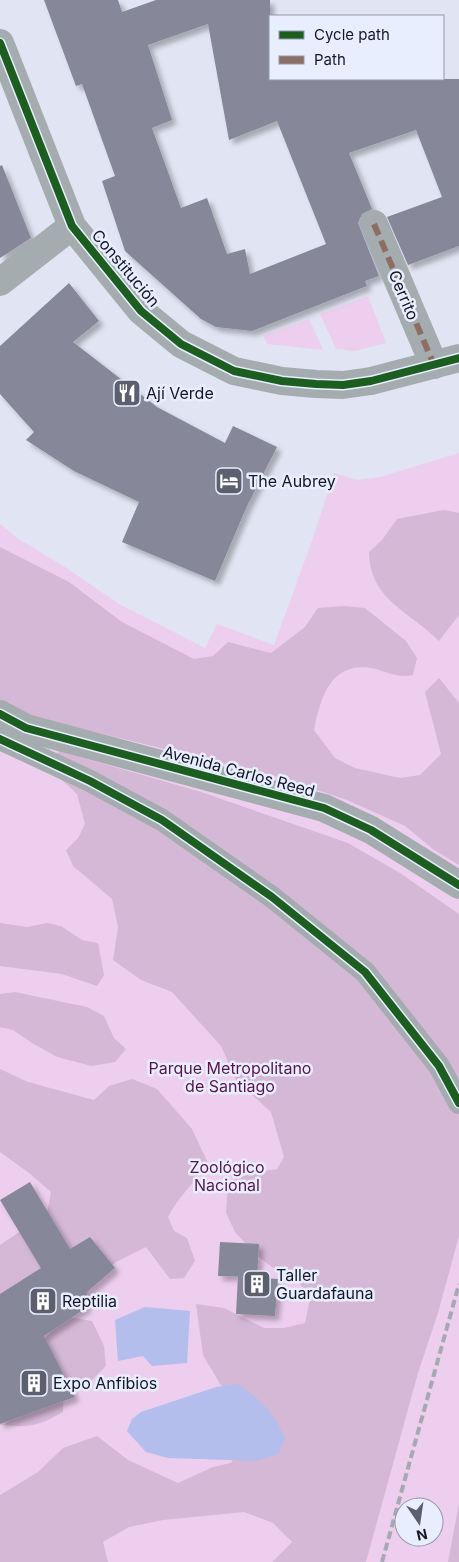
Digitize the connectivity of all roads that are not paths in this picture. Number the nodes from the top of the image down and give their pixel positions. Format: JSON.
{"nodes":[{"id":1,"x":1,"y":48,"type":"edge"},
{"id":2,"x":374,"y":224,"type":"dead end"},
{"id":3,"x":72,"y":226,"type":"junction"},
{"id":4,"x":0,"y":282,"type":"edge"},
{"id":5,"x":446,"y":362,"type":"edge"},
{"id":6,"x":0,"y":714,"type":"edge"},
{"id":7,"x":0,"y":739,"type":"edge"},
{"id":8,"x":459,"y":885,"type":"edge"},
{"id":9,"x":459,"y":1103,"type":"edge"}],
"edges":[{"from":1,"to":3,"type":"street","name":"Constitución"},
{"from":2,"to":5,"type":"street","name":"Cerrito"},
{"from":3,"to":4,"type":"street"},
{"from":3,"to":5,"type":"street","name":"Constitución"},
{"from":6,"to":8,"type":"street","name":"Avenida Carlos Reed"},
{"from":7,"to":9,"type":"street"}]}
